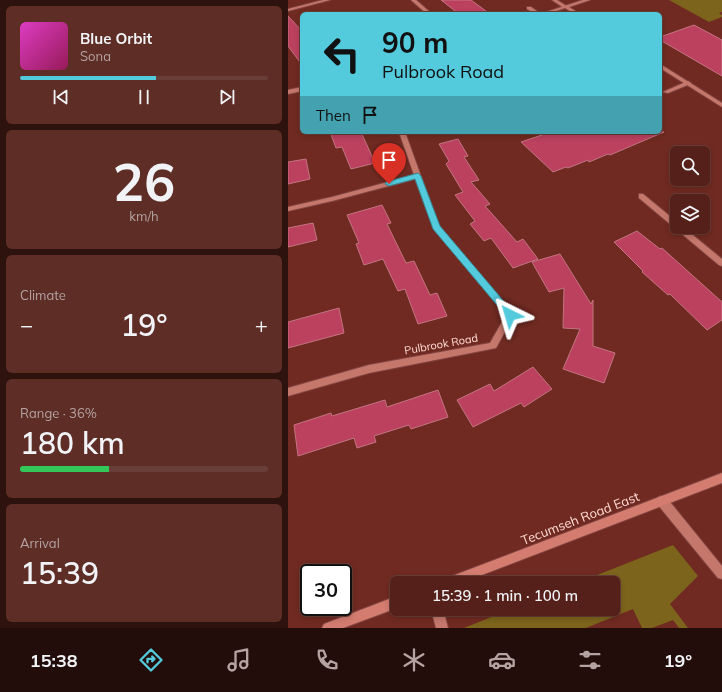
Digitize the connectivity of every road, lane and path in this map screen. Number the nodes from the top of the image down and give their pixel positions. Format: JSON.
{"nodes":[{"id":1,"x":328,"y":0,"type":"edge"},
{"id":2,"x":413,"y":0,"type":"edge"},
{"id":3,"x":554,"y":0,"type":"edge"},
{"id":4,"x":588,"y":0,"type":"edge"},
{"id":5,"x":566,"y":7,"type":"junction"},
{"id":6,"x":529,"y":8,"type":"dead end"},
{"id":7,"x":288,"y":10,"type":"edge"},
{"id":8,"x":428,"y":12,"type":"edge"},
{"id":9,"x":537,"y":12,"type":"edge"},
{"id":10,"x":548,"y":12,"type":"edge"},
{"id":11,"x":575,"y":12,"type":"edge"},
{"id":12,"x":662,"y":67,"type":"edge"},
{"id":13,"x":688,"y":83,"type":"junction"},
{"id":14,"x":300,"y":89,"type":"edge"},
{"id":15,"x":288,"y":92,"type":"edge"},
{"id":16,"x":666,"y":92,"type":"dead end"},
{"id":17,"x":722,"y":105,"type":"edge"},
{"id":18,"x":403,"y":134,"type":"edge"},
{"id":19,"x":418,"y":176,"type":"junction"},
{"id":20,"x":641,"y":196,"type":"dead end"},
{"id":21,"x":288,"y":209,"type":"edge"},
{"id":22,"x":670,"y":221,"type":"edge"},
{"id":23,"x":686,"y":234,"type":"edge"},
{"id":24,"x":722,"y":263,"type":"edge"},
{"id":25,"x":288,"y":392,"type":"edge"},
{"id":26,"x":722,"y":478,"type":"edge"},
{"id":27,"x":662,"y":501,"type":"junction"},
{"id":28,"x":722,"y":574,"type":"edge"},
{"id":29,"x":465,"y":576,"type":"edge"},
{"id":30,"x":390,"y":605,"type":"edge"},
{"id":31,"x":439,"y":616,"type":"edge"},
{"id":32,"x":328,"y":628,"type":"edge"},
{"id":33,"x":442,"y":628,"type":"edge"}],
"edges":[{"from":1,"to":7,"type":"street"},
{"from":2,"to":8,"type":"street"},
{"from":3,"to":5,"type":"street"},
{"from":4,"to":5,"type":"street"},
{"from":5,"to":10,"type":"street"},
{"from":5,"to":11,"type":"street"},
{"from":6,"to":9,"type":"street"},
{"from":12,"to":13,"type":"street"},
{"from":13,"to":16,"type":"street"},
{"from":13,"to":17,"type":"street"},
{"from":14,"to":15,"type":"street"},
{"from":18,"to":19,"type":"street","name":"Pulbrook Road"},
{"from":19,"to":21,"type":"street"},
{"from":19,"to":25,"type":"street","name":"Pulbrook Road"},
{"from":20,"to":22,"type":"street"},
{"from":23,"to":24,"type":"street"},
{"from":26,"to":27,"type":"main road","name":"Tecumseh Road East"},
{"from":27,"to":28,"type":"street"},
{"from":27,"to":29,"type":"main road","name":"Tecumseh Road East"},
{"from":30,"to":32,"type":"main road"},
{"from":31,"to":33,"type":"street"}]}
